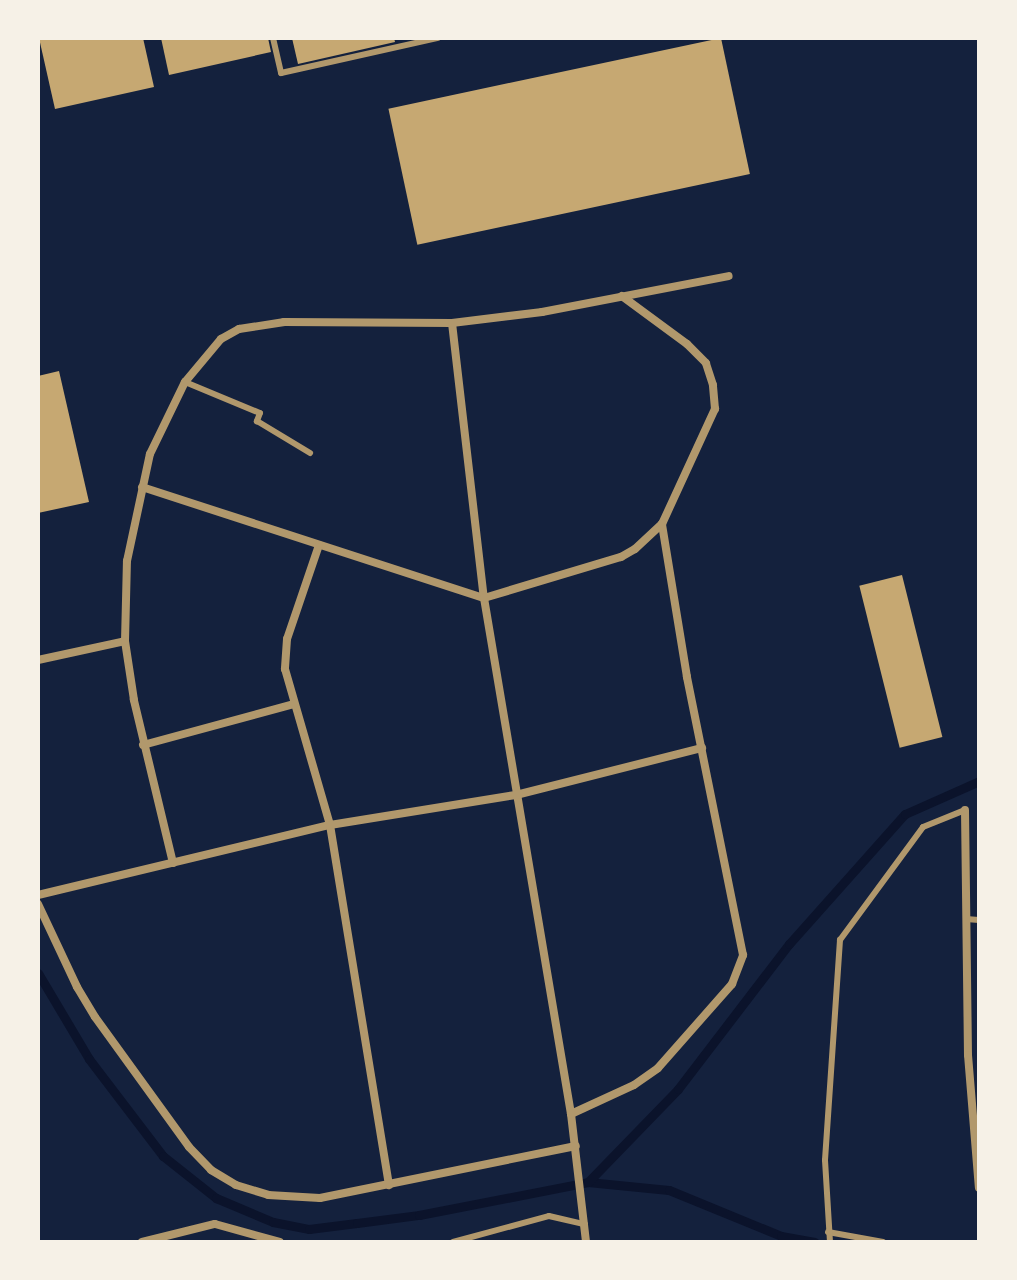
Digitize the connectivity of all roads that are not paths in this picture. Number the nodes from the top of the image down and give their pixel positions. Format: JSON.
{"nodes":[{"id":1,"x":273,"y":38,"type":"edge"},
{"id":2,"x":438,"y":38,"type":"edge"},
{"id":3,"x":729,"y":276,"type":"dead end"},
{"id":4,"x":622,"y":296,"type":"junction"},
{"id":5,"x":452,"y":323,"type":"junction"},
{"id":6,"x":185,"y":382,"type":"junction"},
{"id":7,"x":310,"y":453,"type":"dead end"},
{"id":8,"x":142,"y":487,"type":"junction"},
{"id":9,"x":662,"y":524,"type":"junction"},
{"id":10,"x":319,"y":545,"type":"junction"},
{"id":11,"x":484,"y":598,"type":"junction"},
{"id":12,"x":125,"y":641,"type":"junction"},
{"id":13,"x":38,"y":660,"type":"edge"},
{"id":14,"x":294,"y":704,"type":"junction"},
{"id":15,"x":143,"y":745,"type":"junction"},
{"id":16,"x":702,"y":748,"type":"junction"},
{"id":17,"x":516,"y":795,"type":"junction"},
{"id":18,"x":965,"y":810,"type":"joint"},
{"id":19,"x":330,"y":825,"type":"junction"},
{"id":20,"x":173,"y":863,"type":"junction"},
{"id":21,"x":38,"y":895,"type":"edge"},
{"id":22,"x":38,"y":904,"type":"edge"},
{"id":23,"x":966,"y":919,"type":"junction"},
{"id":24,"x":979,"y":920,"type":"edge"},
{"id":25,"x":968,"y":1055,"type":"junction"},
{"id":26,"x":979,"y":1055,"type":"edge"},
{"id":27,"x":571,"y":1114,"type":"junction"},
{"id":28,"x":576,"y":1149,"type":"junction"},
{"id":29,"x":389,"y":1185,"type":"junction"},
{"id":30,"x":979,"y":1188,"type":"edge"},
{"id":31,"x":585,"y":1224,"type":"junction"},
{"id":32,"x":828,"y":1232,"type":"junction"},
{"id":33,"x":454,"y":1241,"type":"edge"},
{"id":34,"x":142,"y":1242,"type":"edge"},
{"id":35,"x":280,"y":1242,"type":"edge"},
{"id":36,"x":586,"y":1242,"type":"edge"},
{"id":37,"x":830,"y":1242,"type":"edge"},
{"id":38,"x":883,"y":1242,"type":"edge"}],
"edges":[{"from":1,"to":2,"type":"lane"},
{"from":3,"to":4,"type":"street"},
{"from":4,"to":5,"type":"street"},
{"from":4,"to":9,"type":"street"},
{"from":5,"to":6,"type":"street"},
{"from":5,"to":11,"type":"street"},
{"from":6,"to":7,"type":"lane"},
{"from":6,"to":8,"type":"street"},
{"from":8,"to":10,"type":"street"},
{"from":8,"to":12,"type":"street"},
{"from":9,"to":11,"type":"street"},
{"from":9,"to":16,"type":"street"},
{"from":10,"to":11,"type":"street"},
{"from":10,"to":14,"type":"street"},
{"from":11,"to":17,"type":"street"},
{"from":12,"to":13,"type":"street"},
{"from":12,"to":15,"type":"street"},
{"from":14,"to":15,"type":"street"},
{"from":14,"to":19,"type":"street"},
{"from":15,"to":20,"type":"street"},
{"from":16,"to":17,"type":"street"},
{"from":16,"to":27,"type":"street"},
{"from":17,"to":19,"type":"street"},
{"from":17,"to":27,"type":"street"},
{"from":18,"to":23,"type":"street"},
{"from":18,"to":32,"type":"lane"},
{"from":19,"to":20,"type":"street"},
{"from":19,"to":29,"type":"street"},
{"from":20,"to":21,"type":"street"},
{"from":22,"to":29,"type":"street"},
{"from":23,"to":24,"type":"lane"},
{"from":23,"to":25,"type":"street"},
{"from":25,"to":26,"type":"street"},
{"from":25,"to":30,"type":"street"},
{"from":27,"to":28,"type":"street"},
{"from":28,"to":29,"type":"street"},
{"from":28,"to":31,"type":"street"},
{"from":31,"to":33,"type":"lane"},
{"from":31,"to":36,"type":"street"},
{"from":32,"to":37,"type":"lane"},
{"from":32,"to":38,"type":"lane"},
{"from":34,"to":35,"type":"street"}]}
